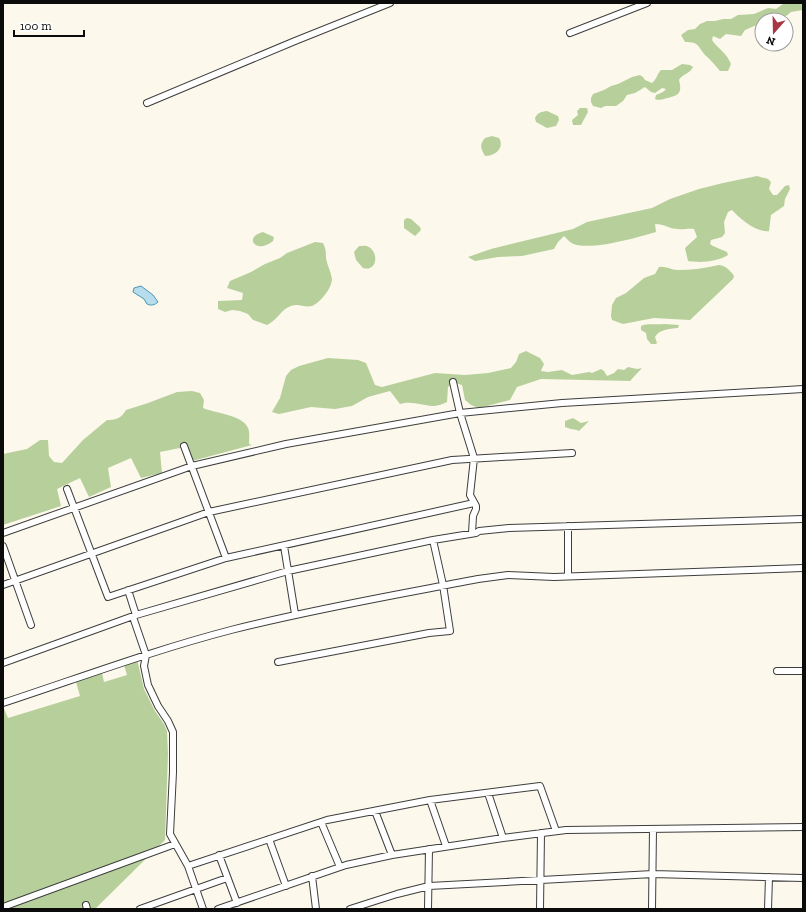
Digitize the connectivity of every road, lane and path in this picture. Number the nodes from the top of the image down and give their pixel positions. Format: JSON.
{"nodes":[{"id":1,"x":390,"y":3,"type":"edge"},
{"id":2,"x":648,"y":3,"type":"edge"},
{"id":3,"x":570,"y":33,"type":"dead end"},
{"id":4,"x":147,"y":103,"type":"dead end"},
{"id":5,"x":453,"y":382,"type":"dead end"},
{"id":6,"x":803,"y":389,"type":"edge"},
{"id":7,"x":460,"y":413,"type":"junction"},
{"id":8,"x":184,"y":446,"type":"dead end"},
{"id":9,"x":572,"y":453,"type":"dead end"},
{"id":10,"x":474,"y":458,"type":"junction"},
{"id":11,"x":192,"y":466,"type":"junction"},
{"id":12,"x":67,"y":489,"type":"dead end"},
{"id":13,"x":474,"y":503,"type":"junction"},
{"id":14,"x":74,"y":508,"type":"junction"},
{"id":15,"x":209,"y":512,"type":"junction"},
{"id":16,"x":803,"y":519,"type":"edge"},
{"id":17,"x":803,"y":522,"type":"edge"},
{"id":18,"x":568,"y":528,"type":"junction"},
{"id":19,"x":3,"y":533,"type":"edge"},
{"id":20,"x":474,"y":533,"type":"junction"},
{"id":21,"x":433,"y":540,"type":"junction"},
{"id":22,"x":3,"y":546,"type":"edge"},
{"id":23,"x":284,"y":546,"type":"junction"},
{"id":24,"x":92,"y":554,"type":"junction"},
{"id":25,"x":226,"y":558,"type":"junction"},
{"id":26,"x":803,"y":568,"type":"edge"},
{"id":27,"x":288,"y":571,"type":"junction"},
{"id":28,"x":568,"y":576,"type":"junction"},
{"id":29,"x":15,"y":581,"type":"junction"},
{"id":30,"x":3,"y":585,"type":"edge"},
{"id":31,"x":443,"y":585,"type":"junction"},
{"id":32,"x":128,"y":590,"type":"junction"},
{"id":33,"x":295,"y":614,"type":"junction"},
{"id":34,"x":135,"y":616,"type":"junction"},
{"id":35,"x":31,"y":625,"type":"dead end"},
{"id":36,"x":146,"y":655,"type":"junction"},
{"id":37,"x":278,"y":662,"type":"dead end"},
{"id":38,"x":3,"y":663,"type":"edge"},
{"id":39,"x":777,"y":671,"type":"dead end"},
{"id":40,"x":803,"y":671,"type":"edge"},
{"id":41,"x":3,"y":703,"type":"edge"},
{"id":42,"x":488,"y":793,"type":"junction"},
{"id":43,"x":430,"y":800,"type":"junction"},
{"id":44,"x":375,"y":812,"type":"junction"},
{"id":45,"x":321,"y":822,"type":"junction"},
{"id":46,"x":803,"y":827,"type":"edge"},
{"id":47,"x":653,"y":829,"type":"junction"},
{"id":48,"x":556,"y":831,"type":"junction"},
{"id":49,"x":541,"y":833,"type":"junction"},
{"id":50,"x":502,"y":838,"type":"junction"},
{"id":51,"x":269,"y":839,"type":"junction"},
{"id":52,"x":175,"y":844,"type":"junction"},
{"id":53,"x":446,"y":846,"type":"junction"},
{"id":54,"x":429,"y":849,"type":"junction"},
{"id":55,"x":219,"y":855,"type":"junction"},
{"id":56,"x":392,"y":855,"type":"junction"},
{"id":57,"x":188,"y":866,"type":"junction"},
{"id":58,"x":340,"y":867,"type":"junction"},
{"id":59,"x":653,"y":874,"type":"junction"},
{"id":60,"x":312,"y":876,"type":"junction"},
{"id":61,"x":769,"y":877,"type":"junction"},
{"id":62,"x":227,"y":878,"type":"junction"},
{"id":63,"x":803,"y":878,"type":"edge"},
{"id":64,"x":541,"y":880,"type":"junction"},
{"id":65,"x":286,"y":886,"type":"junction"},
{"id":66,"x":429,"y":886,"type":"junction"},
{"id":67,"x":196,"y":889,"type":"junction"},
{"id":68,"x":237,"y":903,"type":"junction"},
{"id":69,"x":3,"y":907,"type":"edge"},
{"id":70,"x":140,"y":909,"type":"edge"},
{"id":71,"x":203,"y":909,"type":"edge"},
{"id":72,"x":218,"y":909,"type":"edge"},
{"id":73,"x":316,"y":909,"type":"edge"},
{"id":74,"x":350,"y":909,"type":"edge"},
{"id":75,"x":428,"y":909,"type":"edge"},
{"id":76,"x":540,"y":909,"type":"edge"},
{"id":77,"x":652,"y":909,"type":"edge"},
{"id":78,"x":768,"y":909,"type":"edge"}],
"edges":[{"from":1,"to":4,"type":"street"},
{"from":2,"to":3,"type":"street"},
{"from":5,"to":7,"type":"street"},
{"from":6,"to":7,"type":"street"},
{"from":7,"to":10,"type":"street"},
{"from":7,"to":11,"type":"street"},
{"from":8,"to":11,"type":"street"},
{"from":9,"to":10,"type":"street"},
{"from":10,"to":13,"type":"street"},
{"from":10,"to":15,"type":"street"},
{"from":11,"to":14,"type":"street"},
{"from":11,"to":15,"type":"street"},
{"from":12,"to":14,"type":"street"},
{"from":13,"to":20,"type":"street"},
{"from":13,"to":23,"type":"street"},
{"from":14,"to":19,"type":"street"},
{"from":14,"to":24,"type":"street"},
{"from":15,"to":24,"type":"street"},
{"from":15,"to":25,"type":"street"},
{"from":16,"to":18,"type":"street"},
{"from":17,"to":18,"type":"street"},
{"from":18,"to":20,"type":"street"},
{"from":18,"to":28,"type":"street"},
{"from":20,"to":21,"type":"street"},
{"from":21,"to":27,"type":"street"},
{"from":21,"to":31,"type":"street"},
{"from":22,"to":29,"type":"street"},
{"from":23,"to":25,"type":"street"},
{"from":23,"to":27,"type":"street"},
{"from":24,"to":29,"type":"street"},
{"from":24,"to":32,"type":"street"},
{"from":25,"to":32,"type":"street"},
{"from":26,"to":28,"type":"street"},
{"from":27,"to":33,"type":"street"},
{"from":27,"to":34,"type":"street"},
{"from":28,"to":31,"type":"street"},
{"from":29,"to":30,"type":"street"},
{"from":29,"to":35,"type":"street"},
{"from":31,"to":33,"type":"street"},
{"from":31,"to":37,"type":"street"},
{"from":32,"to":34,"type":"street"},
{"from":33,"to":36,"type":"street"},
{"from":34,"to":36,"type":"street"},
{"from":34,"to":38,"type":"street"},
{"from":36,"to":41,"type":"street"},
{"from":36,"to":52,"type":"street"},
{"from":39,"to":40,"type":"street"},
{"from":42,"to":43,"type":"street"},
{"from":42,"to":48,"type":"street"},
{"from":42,"to":50,"type":"street"},
{"from":43,"to":44,"type":"street"},
{"from":43,"to":53,"type":"street"},
{"from":44,"to":45,"type":"street"},
{"from":44,"to":56,"type":"street"},
{"from":45,"to":51,"type":"street"},
{"from":45,"to":58,"type":"street"},
{"from":46,"to":47,"type":"street"},
{"from":47,"to":48,"type":"street"},
{"from":47,"to":59,"type":"street"},
{"from":48,"to":49,"type":"street"},
{"from":49,"to":50,"type":"street"},
{"from":49,"to":64,"type":"street"},
{"from":50,"to":53,"type":"street"},
{"from":51,"to":55,"type":"street"},
{"from":51,"to":65,"type":"street"},
{"from":52,"to":57,"type":"street"},
{"from":52,"to":69,"type":"street"},
{"from":53,"to":54,"type":"street"},
{"from":54,"to":56,"type":"street"},
{"from":54,"to":66,"type":"street"},
{"from":55,"to":57,"type":"street"},
{"from":55,"to":62,"type":"street"},
{"from":56,"to":58,"type":"street"},
{"from":57,"to":67,"type":"street"},
{"from":58,"to":60,"type":"street"},
{"from":59,"to":61,"type":"street"},
{"from":59,"to":64,"type":"street"},
{"from":59,"to":77,"type":"street"},
{"from":60,"to":65,"type":"street"},
{"from":60,"to":73,"type":"street"},
{"from":61,"to":63,"type":"street"},
{"from":61,"to":78,"type":"street"},
{"from":62,"to":67,"type":"street"},
{"from":62,"to":68,"type":"street"},
{"from":64,"to":66,"type":"street"},
{"from":64,"to":76,"type":"street"},
{"from":65,"to":68,"type":"street"},
{"from":66,"to":74,"type":"street"},
{"from":66,"to":75,"type":"street"},
{"from":67,"to":70,"type":"street"},
{"from":67,"to":71,"type":"street"},
{"from":68,"to":72,"type":"street"}]}
